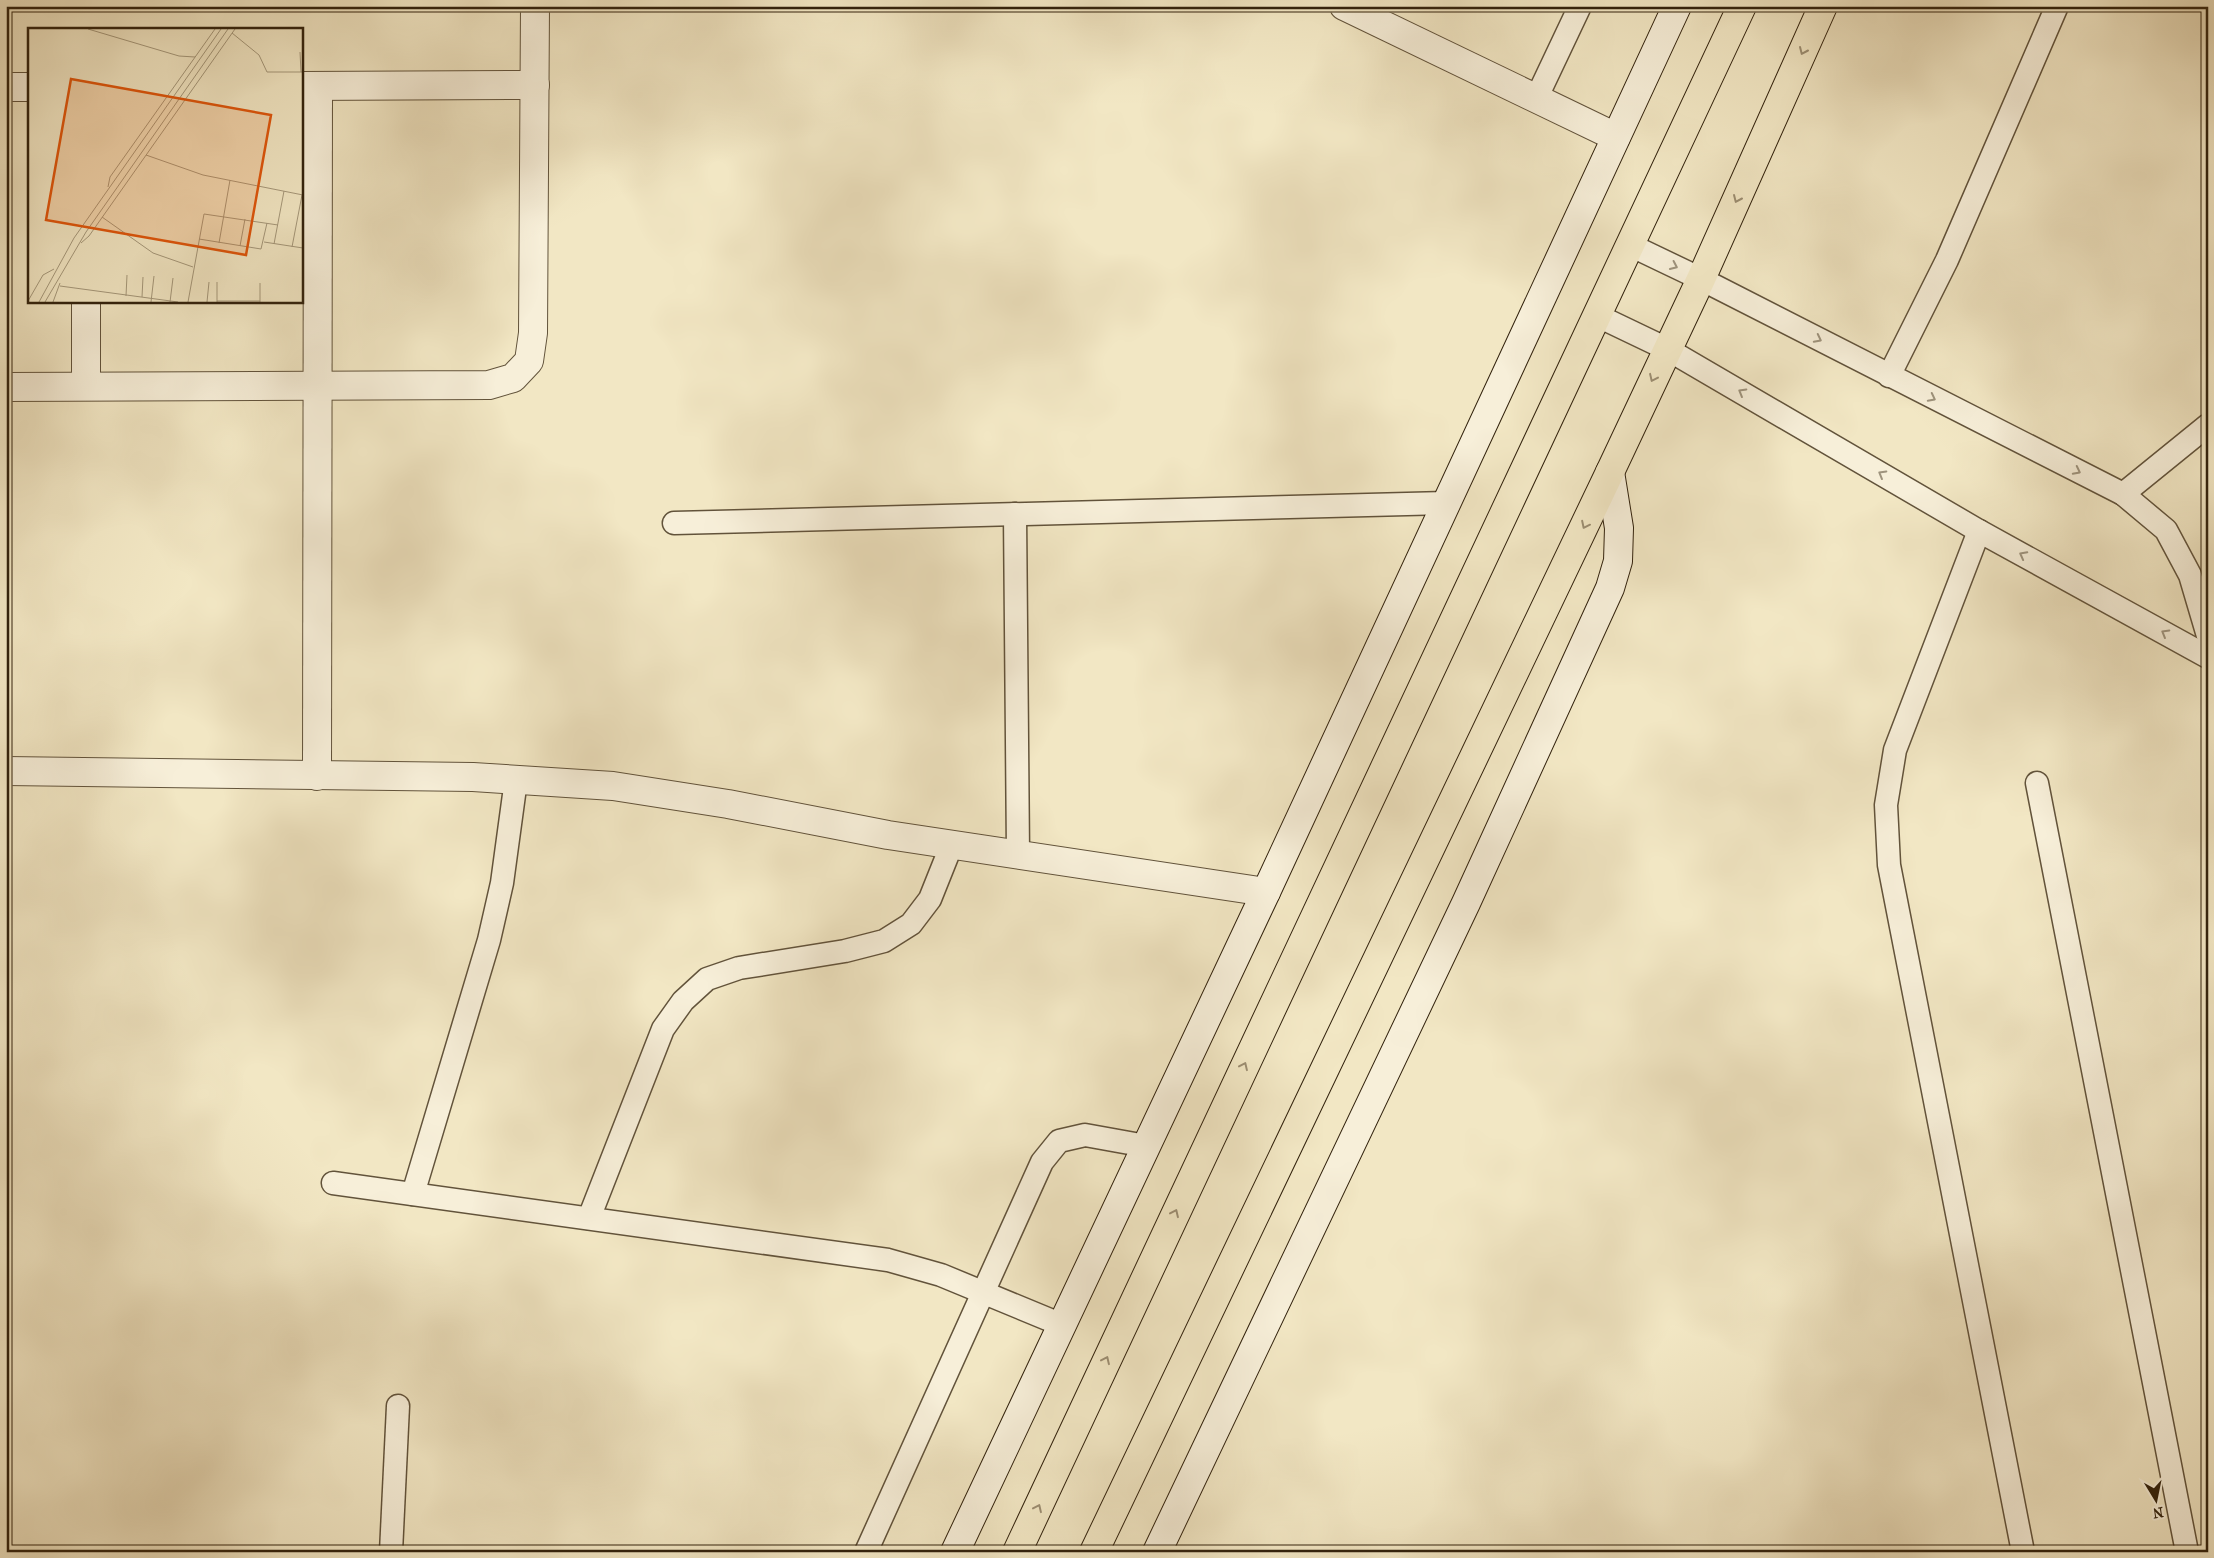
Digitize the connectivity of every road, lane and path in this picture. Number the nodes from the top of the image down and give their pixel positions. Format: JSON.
{"nodes":[{"id":1,"x":535,"y":6,"type":"edge"},
{"id":2,"x":1580,"y":6,"type":"edge"},
{"id":3,"x":1677,"y":6,"type":"edge"},
{"id":4,"x":1742,"y":6,"type":"edge"},
{"id":5,"x":1823,"y":6,"type":"edge"},
{"id":6,"x":2057,"y":6,"type":"edge"},
{"id":7,"x":1357,"y":9,"type":"edge"},
{"id":8,"x":535,"y":84,"type":"junction"},
{"id":9,"x":310,"y":86,"type":"edge"},
{"id":10,"x":6,"y":87,"type":"edge"},
{"id":11,"x":28,"y":87,"type":"edge"},
{"id":12,"x":1536,"y":99,"type":"junction"},
{"id":13,"x":1616,"y":137,"type":"junction"},
{"id":14,"x":1630,"y":245,"type":"junction"},
{"id":15,"x":1701,"y":279,"type":"junction"},
{"id":16,"x":86,"y":302,"type":"edge"},
{"id":17,"x":1596,"y":316,"type":"junction"},
{"id":18,"x":1667,"y":349,"type":"junction"},
{"id":19,"x":1889,"y":376,"type":"junction"},
{"id":20,"x":86,"y":386,"type":"junction"},
{"id":21,"x":317,"y":386,"type":"junction"},
{"id":22,"x":6,"y":387,"type":"edge"},
{"id":23,"x":2208,"y":425,"type":"edge"},
{"id":24,"x":1610,"y":472,"type":"junction"},
{"id":25,"x":2123,"y":494,"type":"junction"},
{"id":26,"x":1446,"y":503,"type":"junction"},
{"id":27,"x":1015,"y":514,"type":"junction"},
{"id":28,"x":674,"y":523,"type":"dead end"},
{"id":29,"x":1979,"y":530,"type":"junction"},
{"id":30,"x":2199,"y":573,"type":"edge"},
{"id":31,"x":2208,"y":636,"type":"edge"},
{"id":32,"x":2208,"y":657,"type":"edge"},
{"id":33,"x":6,"y":771,"type":"edge"},
{"id":34,"x":317,"y":776,"type":"junction"},
{"id":35,"x":516,"y":780,"type":"junction"},
{"id":36,"x":2037,"y":783,"type":"dead end"},
{"id":37,"x":952,"y":844,"type":"junction"},
{"id":38,"x":1018,"y":854,"type":"junction"},
{"id":39,"x":1266,"y":892,"type":"junction"},
{"id":40,"x":1146,"y":1146,"type":"junction"},
{"id":41,"x":333,"y":1183,"type":"dead end"},
{"id":42,"x":412,"y":1194,"type":"junction"},
{"id":43,"x":588,"y":1218,"type":"junction"},
{"id":44,"x":983,"y":1293,"type":"junction"},
{"id":45,"x":1062,"y":1325,"type":"junction"},
{"id":46,"x":398,"y":1406,"type":"dead end"},
{"id":47,"x":391,"y":1552,"type":"edge"},
{"id":48,"x":866,"y":1552,"type":"edge"},
{"id":49,"x":955,"y":1552,"type":"edge"},
{"id":50,"x":1017,"y":1552,"type":"edge"},
{"id":51,"x":1094,"y":1552,"type":"edge"},
{"id":52,"x":1156,"y":1552,"type":"edge"},
{"id":53,"x":2023,"y":1552,"type":"edge"},
{"id":54,"x":2187,"y":1552,"type":"edge"}],
"edges":[{"from":1,"to":8,"type":"street"},
{"from":2,"to":12,"type":"lane"},
{"from":3,"to":13,"type":"street"},
{"from":4,"to":14,"type":"highway"},
{"from":5,"to":15,"type":"highway","one_way":true},
{"from":6,"to":19,"type":"lane"},
{"from":7,"to":12,"type":"street"},
{"from":8,"to":9,"type":"street"},
{"from":8,"to":21,"type":"street"},
{"from":9,"to":21,"type":"street"},
{"from":10,"to":11,"type":"street"},
{"from":12,"to":13,"type":"street"},
{"from":13,"to":26,"type":"street"},
{"from":14,"to":15,"type":"lane","one_way":true},
{"from":14,"to":17,"type":"highway"},
{"from":15,"to":18,"type":"highway"},
{"from":15,"to":19,"type":"lane","one_way":true},
{"from":16,"to":20,"type":"street"},
{"from":17,"to":18,"type":"lane"},
{"from":50,"to":17,"type":"highway","one_way":true},
{"from":18,"to":24,"type":"highway","one_way":true},
{"from":29,"to":18,"type":"lane","one_way":true},
{"from":19,"to":25,"type":"lane","one_way":true},
{"from":20,"to":21,"type":"street"},
{"from":20,"to":22,"type":"street"},
{"from":21,"to":34,"type":"street"},
{"from":23,"to":25,"type":"lane"},
{"from":24,"to":51,"type":"highway","one_way":true},
{"from":24,"to":52,"type":"street"},
{"from":25,"to":30,"type":"lane"},
{"from":26,"to":27,"type":"lane"},
{"from":26,"to":39,"type":"street"},
{"from":27,"to":28,"type":"lane"},
{"from":27,"to":38,"type":"lane"},
{"from":32,"to":29,"type":"lane","one_way":true},
{"from":29,"to":53,"type":"lane"},
{"from":30,"to":31,"type":"lane"},
{"from":33,"to":34,"type":"street"},
{"from":34,"to":35,"type":"street"},
{"from":35,"to":37,"type":"street"},
{"from":35,"to":42,"type":"lane"},
{"from":36,"to":54,"type":"lane"},
{"from":37,"to":38,"type":"street"},
{"from":37,"to":43,"type":"lane"},
{"from":38,"to":39,"type":"street"},
{"from":39,"to":40,"type":"street"},
{"from":40,"to":44,"type":"lane"},
{"from":40,"to":45,"type":"street"},
{"from":41,"to":42,"type":"lane"},
{"from":42,"to":43,"type":"lane"},
{"from":43,"to":44,"type":"lane"},
{"from":44,"to":45,"type":"lane"},
{"from":44,"to":48,"type":"lane"},
{"from":45,"to":49,"type":"street"},
{"from":46,"to":47,"type":"lane"}]}
